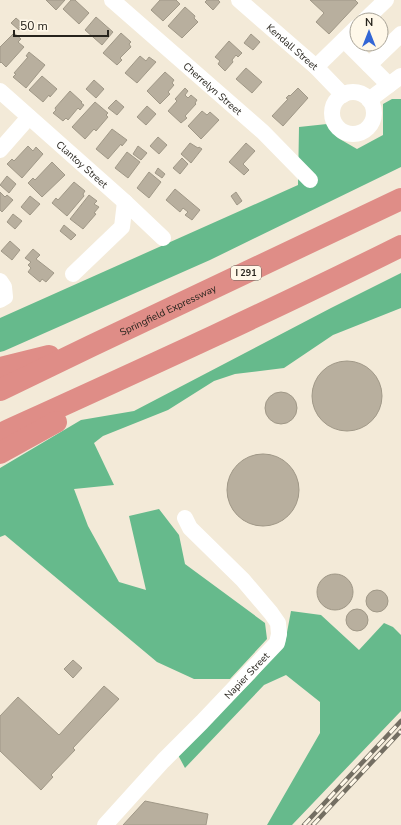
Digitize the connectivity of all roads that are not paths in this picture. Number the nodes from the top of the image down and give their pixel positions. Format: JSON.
{"nodes":[{"id":1,"x":112,"y":0,"type":"edge"},
{"id":2,"x":239,"y":0,"type":"edge"},
{"id":3,"x":386,"y":0,"type":"edge"},
{"id":4,"x":373,"y":12,"type":"edge"},
{"id":5,"x":401,"y":34,"type":"edge"},
{"id":6,"x":349,"y":35,"type":"edge"},
{"id":7,"x":344,"y":40,"type":"junction"},
{"id":8,"x":369,"y":65,"type":"junction"},
{"id":9,"x":316,"y":67,"type":"junction"},
{"id":10,"x":395,"y":81,"type":"edge"},
{"id":11,"x":0,"y":91,"type":"edge"},
{"id":12,"x":343,"y":95,"type":"junction"},
{"id":13,"x":369,"y":100,"type":"junction"},
{"id":14,"x":29,"y":117,"type":"junction"},
{"id":15,"x":0,"y":150,"type":"edge"},
{"id":16,"x":310,"y":180,"type":"dead end"},
{"id":17,"x":401,"y":199,"type":"edge"},
{"id":18,"x":125,"y":202,"type":"junction"},
{"id":19,"x":163,"y":238,"type":"dead end"},
{"id":20,"x":401,"y":246,"type":"edge"},
{"id":21,"x":73,"y":274,"type":"dead end"},
{"id":22,"x":0,"y":281,"type":"edge"},
{"id":23,"x":0,"y":300,"type":"edge"},
{"id":24,"x":91,"y":346,"type":"junction"},
{"id":25,"x":160,"y":361,"type":"junction"},
{"id":26,"x":0,"y":368,"type":"edge"},
{"id":27,"x":0,"y":390,"type":"edge"},
{"id":28,"x":0,"y":434,"type":"edge"},
{"id":29,"x":0,"y":453,"type":"edge"},
{"id":30,"x":185,"y":518,"type":"dead end"},
{"id":31,"x":106,"y":825,"type":"edge"}],
"edges":[{"from":1,"to":16,"type":"street","name":"Cherrelyn Street"},
{"from":2,"to":9,"type":"street","name":"Kendall Street"},
{"from":3,"to":4,"type":"street"},
{"from":5,"to":8,"type":"street"},
{"from":6,"to":7,"type":"street"},
{"from":7,"to":8,"type":"street"},
{"from":7,"to":9,"type":"street"},
{"from":8,"to":10,"type":"street"},
{"from":9,"to":12,"type":"street","name":"Kendall Street"},
{"from":10,"to":13,"type":"street"},
{"from":11,"to":14,"type":"street","name":"Clantoy Street"},
{"from":12,"to":13,"type":"street"},
{"from":12,"to":13,"type":"street"},
{"from":14,"to":15,"type":"street"},
{"from":14,"to":18,"type":"street","name":"Clantoy Street"},
{"from":17,"to":24,"type":"highway","name":"Springfield Expressway","number":"I 291"},
{"from":18,"to":19,"type":"street","name":"Clantoy Street"},
{"from":18,"to":21,"type":"street"},
{"from":20,"to":25,"type":"highway"},
{"from":22,"to":23,"type":"street"},
{"from":24,"to":26,"type":"highway"},
{"from":24,"to":27,"type":"highway","name":"Springfield Expressway","number":"I 291"},
{"from":25,"to":28,"type":"highway"},
{"from":25,"to":29,"type":"highway"},
{"from":30,"to":31,"type":"street","name":"Napier Street"}]}
